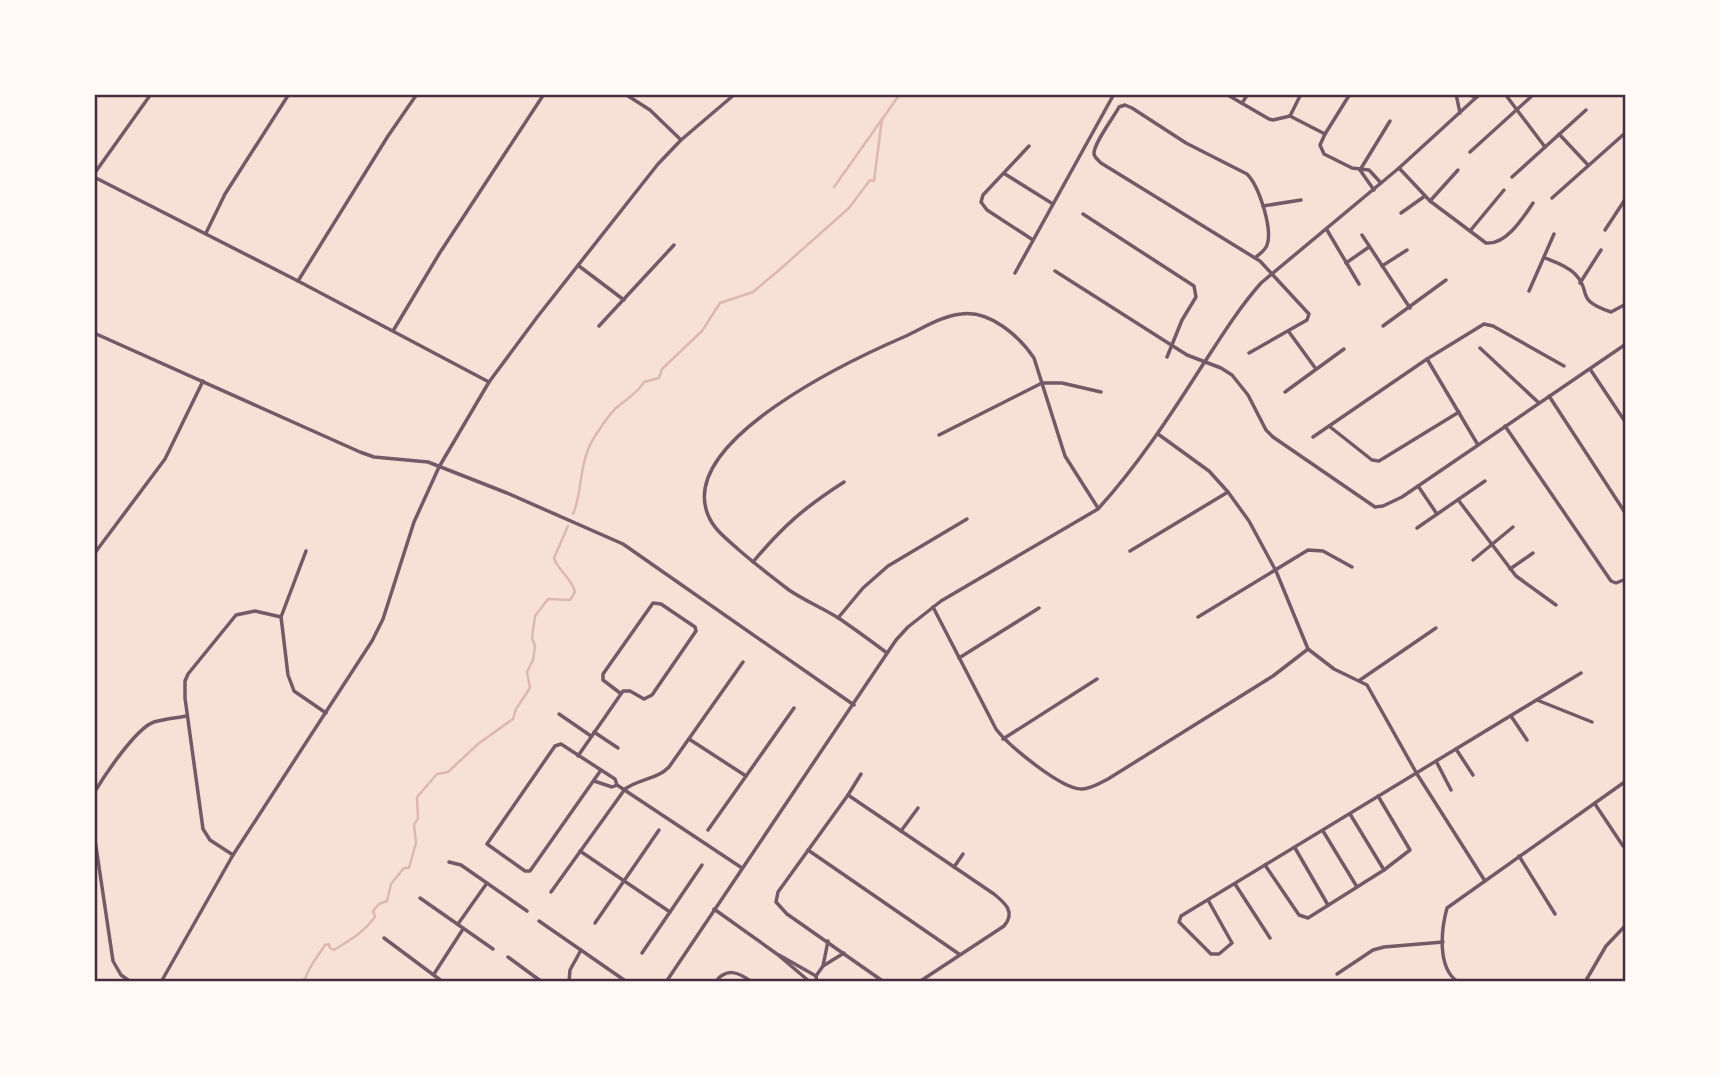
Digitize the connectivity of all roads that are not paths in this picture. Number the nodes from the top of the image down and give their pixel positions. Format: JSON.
{"nodes":[{"id":1,"x":151,"y":94,"type":"edge"},
{"id":2,"x":289,"y":94,"type":"edge"},
{"id":3,"x":417,"y":94,"type":"edge"},
{"id":4,"x":544,"y":94,"type":"edge"},
{"id":5,"x":625,"y":94,"type":"edge"},
{"id":6,"x":735,"y":94,"type":"edge"},
{"id":7,"x":1114,"y":94,"type":"edge"},
{"id":8,"x":1226,"y":94,"type":"edge"},
{"id":9,"x":1248,"y":94,"type":"edge"},
{"id":10,"x":1301,"y":94,"type":"edge"},
{"id":11,"x":1350,"y":94,"type":"edge"},
{"id":12,"x":1457,"y":94,"type":"edge"},
{"id":13,"x":1465,"y":94,"type":"edge"},
{"id":14,"x":1505,"y":94,"type":"edge"},
{"id":15,"x":1534,"y":94,"type":"edge"},
{"id":16,"x":1478,"y":96,"type":"edge"},
{"id":17,"x":1242,"y":103,"type":"junction"},
{"id":18,"x":1517,"y":110,"type":"junction"},
{"id":19,"x":1586,"y":110,"type":"dead end"},
{"id":20,"x":1460,"y":113,"type":"junction"},
{"id":21,"x":1290,"y":116,"type":"junction"},
{"id":22,"x":1390,"y":121,"type":"dead end"},
{"id":23,"x":1325,"y":134,"type":"junction"},
{"id":24,"x":1559,"y":134,"type":"junction"},
{"id":25,"x":1624,"y":134,"type":"edge"},
{"id":26,"x":681,"y":140,"type":"junction"},
{"id":27,"x":1029,"y":146,"type":"dead end"},
{"id":28,"x":1545,"y":147,"type":"junction"},
{"id":29,"x":1470,"y":152,"type":"dead end"},
{"id":30,"x":1588,"y":165,"type":"junction"},
{"id":31,"x":1399,"y":168,"type":"junction"},
{"id":32,"x":1360,"y":170,"type":"junction"},
{"id":33,"x":1458,"y":170,"type":"dead end"},
{"id":34,"x":1005,"y":174,"type":"junction"},
{"id":35,"x":94,"y":175,"type":"edge"},
{"id":36,"x":1512,"y":177,"type":"dead end"},
{"id":37,"x":1381,"y":183,"type":"junction"},
{"id":38,"x":1374,"y":190,"type":"junction"},
{"id":39,"x":1504,"y":190,"type":"dead end"},
{"id":40,"x":1425,"y":196,"type":"junction"},
{"id":41,"x":1552,"y":198,"type":"dead end"},
{"id":42,"x":1626,"y":198,"type":"edge"},
{"id":43,"x":1301,"y":200,"type":"dead end"},
{"id":44,"x":1430,"y":201,"type":"junction"},
{"id":45,"x":1533,"y":203,"type":"dead end"},
{"id":46,"x":1053,"y":204,"type":"junction"},
{"id":47,"x":1263,"y":206,"type":"junction"},
{"id":48,"x":1401,"y":213,"type":"dead end"},
{"id":49,"x":1083,"y":214,"type":"dead end"},
{"id":50,"x":1327,"y":230,"type":"junction"},
{"id":51,"x":1470,"y":230,"type":"junction"},
{"id":52,"x":1605,"y":230,"type":"dead end"},
{"id":53,"x":206,"y":233,"type":"junction"},
{"id":54,"x":1554,"y":234,"type":"dead end"},
{"id":55,"x":1362,"y":236,"type":"dead end"},
{"id":56,"x":1033,"y":240,"type":"junction"},
{"id":57,"x":674,"y":245,"type":"dead end"},
{"id":58,"x":1369,"y":247,"type":"junction"},
{"id":59,"x":1407,"y":250,"type":"dead end"},
{"id":60,"x":1601,"y":250,"type":"dead end"},
{"id":61,"x":1255,"y":258,"type":"junction"},
{"id":62,"x":1545,"y":258,"type":"junction"},
{"id":63,"x":1346,"y":263,"type":"junction"},
{"id":64,"x":579,"y":266,"type":"junction"},
{"id":65,"x":1382,"y":266,"type":"junction"},
{"id":66,"x":1055,"y":271,"type":"dead end"},
{"id":67,"x":1015,"y":273,"type":"dead end"},
{"id":68,"x":1273,"y":274,"type":"junction"},
{"id":69,"x":1446,"y":280,"type":"dead end"},
{"id":70,"x":298,"y":281,"type":"junction"},
{"id":71,"x":1580,"y":283,"type":"junction"},
{"id":72,"x":1359,"y":284,"type":"dead end"},
{"id":73,"x":1529,"y":292,"type":"dead end"},
{"id":74,"x":624,"y":300,"type":"junction"},
{"id":75,"x":1626,"y":304,"type":"edge"},
{"id":76,"x":1410,"y":308,"type":"junction"},
{"id":77,"x":599,"y":326,"type":"dead end"},
{"id":78,"x":1383,"y":326,"type":"dead end"},
{"id":79,"x":393,"y":331,"type":"junction"},
{"id":80,"x":1289,"y":332,"type":"junction"},
{"id":81,"x":94,"y":333,"type":"edge"},
{"id":82,"x":1626,"y":344,"type":"edge"},
{"id":83,"x":1173,"y":345,"type":"junction"},
{"id":84,"x":1480,"y":348,"type":"dead end"},
{"id":85,"x":1344,"y":349,"type":"dead end"},
{"id":86,"x":1249,"y":353,"type":"dead end"},
{"id":87,"x":1167,"y":357,"type":"dead end"},
{"id":88,"x":1427,"y":359,"type":"junction"},
{"id":89,"x":1206,"y":361,"type":"junction"},
{"id":90,"x":1564,"y":366,"type":"dead end"},
{"id":91,"x":1316,"y":369,"type":"junction"},
{"id":92,"x":1590,"y":369,"type":"junction"},
{"id":93,"x":203,"y":382,"type":"junction"},
{"id":94,"x":489,"y":382,"type":"junction"},
{"id":95,"x":1042,"y":383,"type":"junction"},
{"id":96,"x":1101,"y":392,"type":"dead end"},
{"id":97,"x":1285,"y":392,"type":"dead end"},
{"id":98,"x":1549,"y":396,"type":"junction"},
{"id":99,"x":1539,"y":403,"type":"junction"},
{"id":100,"x":1458,"y":412,"type":"junction"},
{"id":101,"x":1626,"y":423,"type":"edge"},
{"id":102,"x":1329,"y":426,"type":"junction"},
{"id":103,"x":1505,"y":426,"type":"junction"},
{"id":104,"x":939,"y":435,"type":"dead end"},
{"id":105,"x":1158,"y":435,"type":"junction"},
{"id":106,"x":1313,"y":437,"type":"dead end"},
{"id":107,"x":1478,"y":445,"type":"junction"},
{"id":108,"x":439,"y":467,"type":"junction"},
{"id":109,"x":1485,"y":481,"type":"dead end"},
{"id":110,"x":844,"y":482,"type":"dead end"},
{"id":111,"x":1418,"y":486,"type":"junction"},
{"id":112,"x":1228,"y":492,"type":"junction"},
{"id":113,"x":1459,"y":501,"type":"junction"},
{"id":114,"x":1098,"y":509,"type":"junction"},
{"id":115,"x":1437,"y":514,"type":"junction"},
{"id":116,"x":1626,"y":514,"type":"edge"},
{"id":117,"x":967,"y":519,"type":"dead end"},
{"id":118,"x":1513,"y":527,"type":"dead end"},
{"id":119,"x":1417,"y":528,"type":"dead end"},
{"id":120,"x":1491,"y":545,"type":"junction"},
{"id":121,"x":306,"y":551,"type":"dead end"},
{"id":122,"x":1130,"y":551,"type":"dead end"},
{"id":123,"x":1533,"y":553,"type":"dead end"},
{"id":124,"x":94,"y":554,"type":"edge"},
{"id":125,"x":1473,"y":560,"type":"dead end"},
{"id":126,"x":753,"y":562,"type":"junction"},
{"id":127,"x":1352,"y":567,"type":"dead end"},
{"id":128,"x":1510,"y":569,"type":"junction"},
{"id":129,"x":1276,"y":571,"type":"junction"},
{"id":130,"x":1626,"y":579,"type":"edge"},
{"id":131,"x":1556,"y":605,"type":"dead end"},
{"id":132,"x":933,"y":607,"type":"junction"},
{"id":133,"x":1039,"y":608,"type":"dead end"},
{"id":134,"x":281,"y":617,"type":"junction"},
{"id":135,"x":1198,"y":617,"type":"dead end"},
{"id":136,"x":838,"y":618,"type":"junction"},
{"id":137,"x":1436,"y":628,"type":"dead end"},
{"id":138,"x":1308,"y":649,"type":"junction"},
{"id":139,"x":887,"y":653,"type":"junction"},
{"id":140,"x":959,"y":658,"type":"junction"},
{"id":141,"x":743,"y":662,"type":"dead end"},
{"id":142,"x":1581,"y":673,"type":"dead end"},
{"id":143,"x":1097,"y":679,"type":"dead end"},
{"id":144,"x":1359,"y":680,"type":"junction"},
{"id":145,"x":620,"y":693,"type":"junction"},
{"id":146,"x":1537,"y":700,"type":"junction"},
{"id":147,"x":854,"y":705,"type":"junction"},
{"id":148,"x":793,"y":708,"type":"dead end"},
{"id":149,"x":326,"y":713,"type":"junction"},
{"id":150,"x":559,"y":714,"type":"dead end"},
{"id":151,"x":1511,"y":715,"type":"junction"},
{"id":152,"x":187,"y":716,"type":"junction"},
{"id":153,"x":1592,"y":722,"type":"dead end"},
{"id":154,"x":593,"y":734,"type":"junction"},
{"id":155,"x":688,"y":739,"type":"junction"},
{"id":156,"x":1003,"y":739,"type":"junction"},
{"id":157,"x":1527,"y":740,"type":"dead end"},
{"id":158,"x":618,"y":748,"type":"dead end"},
{"id":159,"x":1456,"y":750,"type":"junction"},
{"id":160,"x":578,"y":755,"type":"junction"},
{"id":161,"x":1436,"y":761,"type":"junction"},
{"id":162,"x":601,"y":771,"type":"junction"},
{"id":163,"x":861,"y":774,"type":"dead end"},
{"id":164,"x":1416,"y":774,"type":"junction"},
{"id":165,"x":1473,"y":775,"type":"dead end"},
{"id":166,"x":746,"y":776,"type":"junction"},
{"id":167,"x":594,"y":781,"type":"junction"},
{"id":168,"x":1626,"y":781,"type":"edge"},
{"id":169,"x":617,"y":785,"type":"junction"},
{"id":170,"x":625,"y":789,"type":"junction"},
{"id":171,"x":1451,"y":790,"type":"dead end"},
{"id":172,"x":94,"y":793,"type":"edge"},
{"id":173,"x":848,"y":795,"type":"junction"},
{"id":174,"x":1378,"y":796,"type":"junction"},
{"id":175,"x":1595,"y":804,"type":"junction"},
{"id":176,"x":918,"y":808,"type":"dead end"},
{"id":177,"x":1350,"y":814,"type":"junction"},
{"id":178,"x":660,"y":830,"type":"dead end"},
{"id":179,"x":708,"y":830,"type":"dead end"},
{"id":180,"x":901,"y":831,"type":"junction"},
{"id":181,"x":1322,"y":831,"type":"junction"},
{"id":182,"x":94,"y":833,"type":"edge"},
{"id":183,"x":1623,"y":846,"type":"dead end"},
{"id":184,"x":1295,"y":848,"type":"junction"},
{"id":185,"x":808,"y":850,"type":"junction"},
{"id":186,"x":580,"y":851,"type":"junction"},
{"id":187,"x":963,"y":854,"type":"dead end"},
{"id":188,"x":233,"y":855,"type":"junction"},
{"id":189,"x":1519,"y":856,"type":"junction"},
{"id":190,"x":449,"y":862,"type":"dead end"},
{"id":191,"x":702,"y":865,"type":"dead end"},
{"id":192,"x":1265,"y":866,"type":"junction"},
{"id":193,"x":742,"y":867,"type":"junction"},
{"id":194,"x":954,"y":867,"type":"junction"},
{"id":195,"x":1384,"y":870,"type":"junction"},
{"id":196,"x":624,"y":881,"type":"junction"},
{"id":197,"x":1485,"y":881,"type":"junction"},
{"id":198,"x":487,"y":883,"type":"junction"},
{"id":199,"x":1235,"y":884,"type":"junction"},
{"id":200,"x":1357,"y":887,"type":"junction"},
{"id":201,"x":551,"y":892,"type":"dead end"},
{"id":202,"x":420,"y":898,"type":"dead end"},
{"id":203,"x":1208,"y":900,"type":"junction"},
{"id":204,"x":1328,"y":905,"type":"junction"},
{"id":205,"x":714,"y":909,"type":"junction"},
{"id":206,"x":527,"y":911,"type":"dead end"},
{"id":207,"x":670,"y":912,"type":"junction"},
{"id":208,"x":1555,"y":914,"type":"dead end"},
{"id":209,"x":539,"y":921,"type":"dead end"},
{"id":210,"x":595,"y":923,"type":"dead end"},
{"id":211,"x":458,"y":924,"type":"junction"},
{"id":212,"x":1626,"y":925,"type":"edge"},
{"id":213,"x":463,"y":928,"type":"junction"},
{"id":214,"x":384,"y":938,"type":"dead end"},
{"id":215,"x":1270,"y":938,"type":"dead end"},
{"id":216,"x":828,"y":941,"type":"junction"},
{"id":217,"x":1443,"y":942,"type":"junction"},
{"id":218,"x":493,"y":949,"type":"dead end"},
{"id":219,"x":581,"y":950,"type":"junction"},
{"id":220,"x":642,"y":953,"type":"dead end"},
{"id":221,"x":844,"y":953,"type":"junction"},
{"id":222,"x":777,"y":954,"type":"junction"},
{"id":223,"x":960,"y":955,"type":"junction"},
{"id":224,"x":508,"y":957,"type":"dead end"},
{"id":225,"x":823,"y":966,"type":"junction"},
{"id":226,"x":434,"y":974,"type":"junction"},
{"id":227,"x":1337,"y":974,"type":"dead end"},
{"id":228,"x":534,"y":979,"type":"edge"},
{"id":229,"x":817,"y":979,"type":"edge"},
{"id":230,"x":131,"y":982,"type":"edge"},
{"id":231,"x":162,"y":982,"type":"edge"},
{"id":232,"x":443,"y":982,"type":"edge"},
{"id":233,"x":542,"y":982,"type":"edge"},
{"id":234,"x":569,"y":982,"type":"edge"},
{"id":235,"x":627,"y":982,"type":"edge"},
{"id":236,"x":666,"y":982,"type":"edge"},
{"id":237,"x":715,"y":982,"type":"edge"},
{"id":238,"x":752,"y":982,"type":"edge"},
{"id":239,"x":810,"y":982,"type":"edge"},
{"id":240,"x":884,"y":982,"type":"edge"},
{"id":241,"x":919,"y":982,"type":"edge"},
{"id":242,"x":1458,"y":982,"type":"edge"},
{"id":243,"x":1585,"y":982,"type":"edge"}],
"edges":[{"from":1,"to":35,"type":"street"},
{"from":2,"to":53,"type":"street"},
{"from":3,"to":70,"type":"street"},
{"from":4,"to":79,"type":"street"},
{"from":5,"to":26,"type":"street"},
{"from":6,"to":26,"type":"street"},
{"from":7,"to":46,"type":"street"},
{"from":8,"to":17,"type":"street"},
{"from":9,"to":17,"type":"street"},
{"from":10,"to":21,"type":"street"},
{"from":11,"to":23,"type":"street"},
{"from":12,"to":20,"type":"street"},
{"from":13,"to":16,"type":"street"},
{"from":14,"to":18,"type":"street"},
{"from":15,"to":18,"type":"street"},
{"from":16,"to":20,"type":"street"},
{"from":17,"to":21,"type":"street"},
{"from":18,"to":28,"type":"street"},
{"from":18,"to":29,"type":"street"},
{"from":19,"to":24,"type":"street"},
{"from":20,"to":31,"type":"street"},
{"from":21,"to":23,"type":"street"},
{"from":22,"to":32,"type":"street"},
{"from":23,"to":32,"type":"street"},
{"from":24,"to":28,"type":"street"},
{"from":24,"to":30,"type":"street"},
{"from":25,"to":30,"type":"street"},
{"from":26,"to":64,"type":"street"},
{"from":27,"to":34,"type":"street"},
{"from":28,"to":36,"type":"street"},
{"from":30,"to":41,"type":"street"},
{"from":31,"to":37,"type":"street"},
{"from":31,"to":40,"type":"street"},
{"from":32,"to":37,"type":"street"},
{"from":32,"to":38,"type":"street"},
{"from":33,"to":44,"type":"street"},
{"from":34,"to":46,"type":"street"},
{"from":34,"to":56,"type":"street"},
{"from":35,"to":53,"type":"street"},
{"from":37,"to":38,"type":"street"},
{"from":38,"to":50,"type":"street"},
{"from":39,"to":51,"type":"street"},
{"from":40,"to":44,"type":"street"},
{"from":40,"to":48,"type":"street"},
{"from":42,"to":52,"type":"street"},
{"from":43,"to":47,"type":"street"},
{"from":44,"to":51,"type":"street"},
{"from":45,"to":51,"type":"street"},
{"from":46,"to":56,"type":"street"},
{"from":47,"to":61,"type":"street"},
{"from":47,"to":61,"type":"street"},
{"from":49,"to":83,"type":"street"},
{"from":50,"to":63,"type":"street"},
{"from":50,"to":68,"type":"street"},
{"from":53,"to":70,"type":"street"},
{"from":54,"to":62,"type":"street"},
{"from":55,"to":58,"type":"street"},
{"from":56,"to":67,"type":"street"},
{"from":57,"to":74,"type":"street"},
{"from":58,"to":63,"type":"street"},
{"from":58,"to":65,"type":"street"},
{"from":59,"to":65,"type":"street"},
{"from":60,"to":71,"type":"street"},
{"from":61,"to":68,"type":"street"},
{"from":62,"to":71,"type":"street"},
{"from":62,"to":73,"type":"street"},
{"from":63,"to":72,"type":"street"},
{"from":64,"to":74,"type":"street"},
{"from":64,"to":94,"type":"street"},
{"from":65,"to":76,"type":"street"},
{"from":66,"to":83,"type":"street"},
{"from":68,"to":80,"type":"street"},
{"from":68,"to":89,"type":"street"},
{"from":69,"to":76,"type":"street"},
{"from":70,"to":79,"type":"street"},
{"from":71,"to":75,"type":"street"},
{"from":74,"to":77,"type":"street"},
{"from":76,"to":78,"type":"street"},
{"from":79,"to":94,"type":"street"},
{"from":80,"to":86,"type":"street"},
{"from":80,"to":91,"type":"street"},
{"from":81,"to":93,"type":"street"},
{"from":82,"to":92,"type":"street"},
{"from":83,"to":87,"type":"street"},
{"from":83,"to":89,"type":"street"},
{"from":84,"to":99,"type":"street"},
{"from":85,"to":91,"type":"street"},
{"from":88,"to":90,"type":"street"},
{"from":88,"to":100,"type":"street"},
{"from":88,"to":102,"type":"street"},
{"from":89,"to":105,"type":"street"},
{"from":89,"to":111,"type":"street"},
{"from":91,"to":97,"type":"street"},
{"from":92,"to":98,"type":"street"},
{"from":92,"to":101,"type":"street"},
{"from":93,"to":108,"type":"street"},
{"from":93,"to":124,"type":"street"},
{"from":94,"to":108,"type":"street"},
{"from":95,"to":96,"type":"street"},
{"from":95,"to":104,"type":"street"},
{"from":95,"to":114,"type":"street"},
{"from":95,"to":126,"type":"street"},
{"from":98,"to":99,"type":"street"},
{"from":98,"to":116,"type":"street"},
{"from":99,"to":103,"type":"street"},
{"from":100,"to":102,"type":"street"},
{"from":100,"to":107,"type":"street"},
{"from":102,"to":106,"type":"street"},
{"from":103,"to":107,"type":"street"},
{"from":103,"to":130,"type":"street"},
{"from":105,"to":112,"type":"street"},
{"from":105,"to":114,"type":"street"},
{"from":107,"to":111,"type":"street"},
{"from":108,"to":147,"type":"street"},
{"from":108,"to":149,"type":"street"},
{"from":109,"to":113,"type":"street"},
{"from":110,"to":126,"type":"street"},
{"from":111,"to":115,"type":"street"},
{"from":112,"to":122,"type":"street"},
{"from":112,"to":129,"type":"street"},
{"from":113,"to":115,"type":"street"},
{"from":113,"to":120,"type":"street"},
{"from":114,"to":132,"type":"street"},
{"from":115,"to":119,"type":"street"},
{"from":117,"to":136,"type":"street"},
{"from":118,"to":120,"type":"street"},
{"from":120,"to":125,"type":"street"},
{"from":120,"to":128,"type":"street"},
{"from":121,"to":134,"type":"street"},
{"from":123,"to":128,"type":"street"},
{"from":126,"to":136,"type":"street"},
{"from":127,"to":129,"type":"street"},
{"from":128,"to":131,"type":"street"},
{"from":129,"to":135,"type":"street"},
{"from":129,"to":138,"type":"street"},
{"from":132,"to":139,"type":"street"},
{"from":132,"to":140,"type":"street"},
{"from":133,"to":140,"type":"street"},
{"from":134,"to":149,"type":"street"},
{"from":134,"to":152,"type":"street"},
{"from":136,"to":139,"type":"street"},
{"from":137,"to":144,"type":"street"},
{"from":138,"to":144,"type":"street"},
{"from":138,"to":156,"type":"street"},
{"from":139,"to":147,"type":"street"},
{"from":140,"to":156,"type":"street"},
{"from":141,"to":155,"type":"street"},
{"from":142,"to":146,"type":"street"},
{"from":143,"to":156,"type":"street"},
{"from":144,"to":164,"type":"street"},
{"from":145,"to":145,"type":"street"},
{"from":145,"to":154,"type":"street"},
{"from":146,"to":151,"type":"street"},
{"from":146,"to":153,"type":"street"},
{"from":147,"to":193,"type":"street"},
{"from":148,"to":166,"type":"street"},
{"from":149,"to":188,"type":"street"},
{"from":150,"to":154,"type":"street"},
{"from":151,"to":157,"type":"street"},
{"from":151,"to":159,"type":"street"},
{"from":152,"to":172,"type":"street"},
{"from":152,"to":188,"type":"street"},
{"from":154,"to":158,"type":"street"},
{"from":154,"to":160,"type":"street"},
{"from":155,"to":166,"type":"street"},
{"from":155,"to":170,"type":"street"},
{"from":159,"to":161,"type":"street"},
{"from":159,"to":165,"type":"street"},
{"from":160,"to":162,"type":"street"},
{"from":160,"to":167,"type":"street"},
{"from":161,"to":164,"type":"street"},
{"from":161,"to":171,"type":"street"},
{"from":162,"to":167,"type":"street"},
{"from":162,"to":169,"type":"street"},
{"from":163,"to":173,"type":"street"},
{"from":164,"to":174,"type":"street"},
{"from":164,"to":197,"type":"street"},
{"from":166,"to":179,"type":"street"},
{"from":167,"to":169,"type":"street"},
{"from":168,"to":175,"type":"street"},
{"from":169,"to":170,"type":"street"},
{"from":170,"to":186,"type":"street"},
{"from":170,"to":193,"type":"street"},
{"from":173,"to":180,"type":"street"},
{"from":173,"to":185,"type":"street"},
{"from":174,"to":177,"type":"street"},
{"from":174,"to":195,"type":"street"},
{"from":175,"to":183,"type":"street"},
{"from":175,"to":189,"type":"street"},
{"from":176,"to":180,"type":"street"},
{"from":177,"to":181,"type":"street"},
{"from":177,"to":195,"type":"street"},
{"from":178,"to":196,"type":"street"},
{"from":180,"to":194,"type":"street"},
{"from":181,"to":184,"type":"street"},
{"from":181,"to":200,"type":"street"},
{"from":182,"to":230,"type":"street"},
{"from":184,"to":192,"type":"street"},
{"from":184,"to":204,"type":"street"},
{"from":185,"to":216,"type":"street"},
{"from":185,"to":223,"type":"street"},
{"from":186,"to":196,"type":"street"},
{"from":186,"to":201,"type":"street"},
{"from":187,"to":194,"type":"street"},
{"from":188,"to":231,"type":"street"},
{"from":189,"to":197,"type":"street"},
{"from":189,"to":208,"type":"street"},
{"from":190,"to":198,"type":"street"},
{"from":191,"to":207,"type":"street"},
{"from":192,"to":199,"type":"street"},
{"from":192,"to":204,"type":"street"},
{"from":193,"to":205,"type":"street"},
{"from":194,"to":223,"type":"street"},
{"from":195,"to":200,"type":"street"},
{"from":196,"to":207,"type":"street"},
{"from":196,"to":210,"type":"street"},
{"from":197,"to":217,"type":"street"},
{"from":198,"to":206,"type":"street"},
{"from":198,"to":211,"type":"street"},
{"from":199,"to":203,"type":"street"},
{"from":199,"to":215,"type":"street"},
{"from":200,"to":204,"type":"street"},
{"from":202,"to":211,"type":"street"},
{"from":203,"to":203,"type":"street"},
{"from":205,"to":222,"type":"street"},
{"from":205,"to":236,"type":"street"},
{"from":207,"to":220,"type":"street"},
{"from":209,"to":219,"type":"street"},
{"from":211,"to":213,"type":"street"},
{"from":212,"to":243,"type":"street"},
{"from":213,"to":218,"type":"street"},
{"from":213,"to":226,"type":"street"},
{"from":214,"to":226,"type":"street"},
{"from":216,"to":221,"type":"street"},
{"from":216,"to":225,"type":"street"},
{"from":217,"to":227,"type":"street"},
{"from":217,"to":242,"type":"street"},
{"from":219,"to":234,"type":"street"},
{"from":219,"to":235,"type":"street"},
{"from":221,"to":225,"type":"street"},
{"from":221,"to":240,"type":"street"},
{"from":222,"to":229,"type":"street"},
{"from":222,"to":239,"type":"street"},
{"from":223,"to":241,"type":"street"},
{"from":224,"to":228,"type":"street"},
{"from":225,"to":229,"type":"street"},
{"from":226,"to":232,"type":"street"},
{"from":228,"to":233,"type":"street"},
{"from":237,"to":238,"type":"street"}]}
